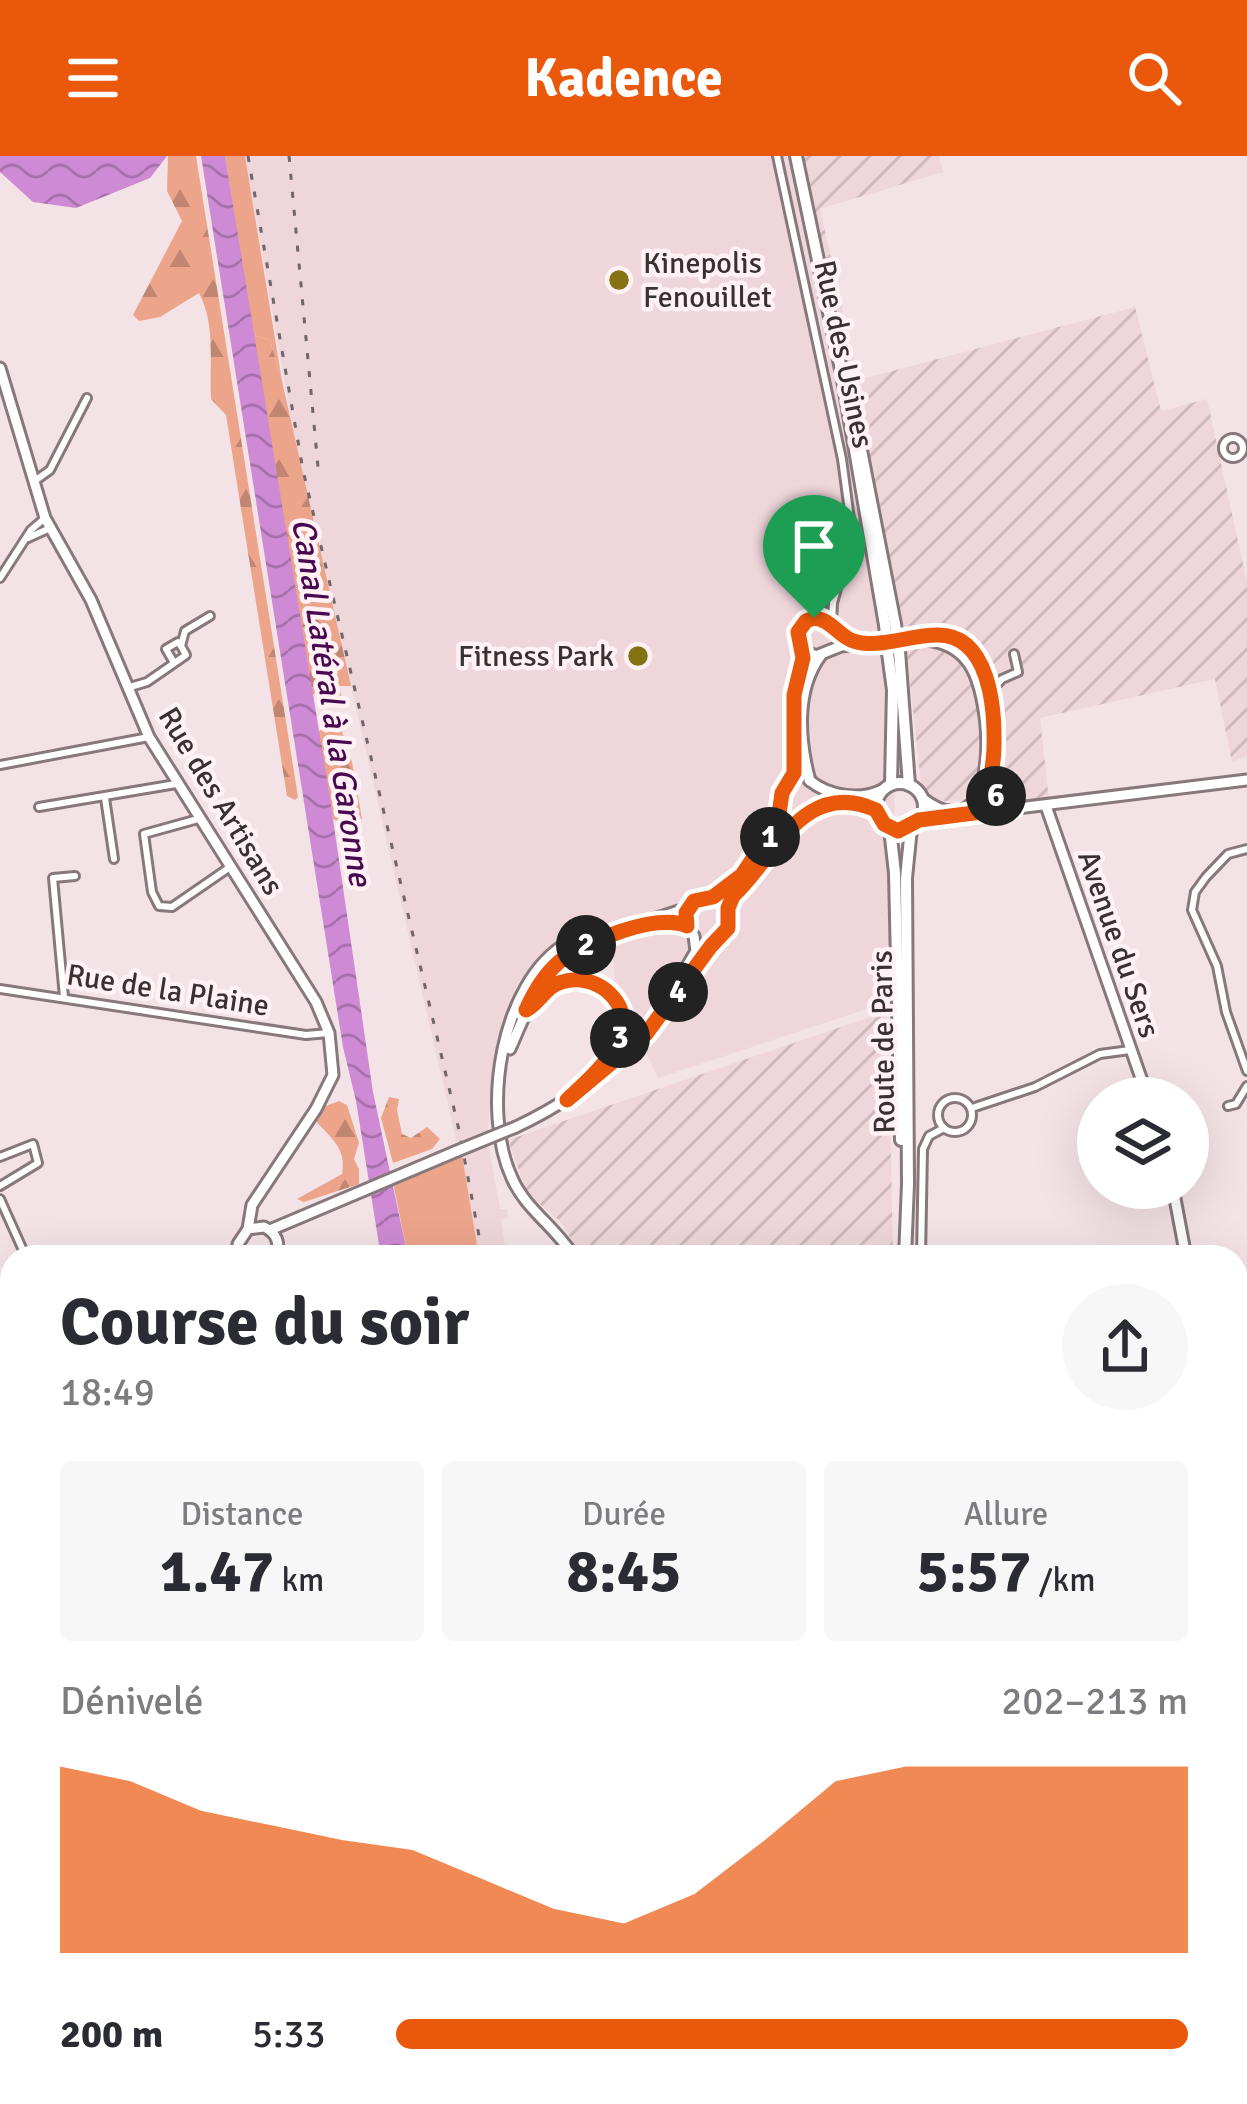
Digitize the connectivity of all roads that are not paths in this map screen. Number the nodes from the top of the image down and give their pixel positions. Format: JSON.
{"nodes":[{"id":1,"x":777,"y":156,"type":"edge"},
{"id":2,"x":796,"y":156,"type":"edge"},
{"id":3,"x":0,"y":368,"type":"edge"},
{"id":4,"x":87,"y":398,"type":"dead end"},
{"id":5,"x":37,"y":481,"type":"junction"},
{"id":6,"x":48,"y":523,"type":"junction"},
{"id":7,"x":845,"y":564,"type":"junction"},
{"id":8,"x":0,"y":578,"type":"edge"},
{"id":9,"x":210,"y":616,"type":"dead end"},
{"id":10,"x":814,"y":618,"type":"junction"},
{"id":11,"x":834,"y":628,"type":"junction"},
{"id":12,"x":914,"y":638,"type":"junction"},
{"id":13,"x":862,"y":643,"type":"junction"},
{"id":14,"x":181,"y":646,"type":"junction"},
{"id":15,"x":801,"y":648,"type":"junction"},
{"id":16,"x":826,"y":652,"type":"junction"},
{"id":17,"x":893,"y":652,"type":"junction"},
{"id":18,"x":1014,"y":654,"type":"dead end"},
{"id":19,"x":174,"y":662,"type":"junction"},
{"id":20,"x":983,"y":670,"type":"junction"},
{"id":21,"x":1012,"y":673,"type":"junction"},
{"id":22,"x":130,"y":687,"type":"junction"},
{"id":23,"x":989,"y":693,"type":"junction"},
{"id":24,"x":149,"y":737,"type":"junction"},
{"id":25,"x":0,"y":765,"type":"edge"},
{"id":26,"x":792,"y":780,"type":"junction"},
{"id":27,"x":1247,"y":780,"type":"edge"},
{"id":28,"x":176,"y":784,"type":"junction"},
{"id":29,"x":813,"y":784,"type":"junction"},
{"id":30,"x":909,"y":785,"type":"junction"},
{"id":31,"x":886,"y":787,"type":"junction"},
{"id":32,"x":105,"y":798,"type":"junction"},
{"id":33,"x":922,"y":798,"type":"junction"},
{"id":34,"x":989,"y":800,"type":"junction"},
{"id":35,"x":783,"y":806,"type":"junction"},
{"id":36,"x":1046,"y":806,"type":"junction"},
{"id":37,"x":39,"y":807,"type":"dead end"},
{"id":38,"x":815,"y":809,"type":"junction"},
{"id":39,"x":876,"y":810,"type":"junction"},
{"id":40,"x":800,"y":816,"type":"junction"},
{"id":41,"x":198,"y":819,"type":"junction"},
{"id":42,"x":915,"y":824,"type":"junction"},
{"id":43,"x":890,"y":829,"type":"junction"},
{"id":44,"x":1247,"y":849,"type":"edge"},
{"id":45,"x":114,"y":859,"type":"dead end"},
{"id":46,"x":230,"y":867,"type":"junction"},
{"id":47,"x":75,"y":876,"type":"dead end"},
{"id":48,"x":713,"y":897,"type":"junction"},
{"id":49,"x":689,"y":907,"type":"junction"},
{"id":50,"x":728,"y":908,"type":"junction"},
{"id":51,"x":687,"y":926,"type":"junction"},
{"id":52,"x":694,"y":936,"type":"junction"},
{"id":53,"x":715,"y":940,"type":"junction"},
{"id":54,"x":0,"y":989,"type":"edge"},
{"id":55,"x":64,"y":998,"type":"junction"},
{"id":56,"x":526,"y":1010,"type":"junction"},
{"id":57,"x":329,"y":1033,"type":"junction"},
{"id":58,"x":1131,"y":1050,"type":"junction"},
{"id":59,"x":623,"y":1056,"type":"junction"},
{"id":60,"x":502,"y":1064,"type":"junction"},
{"id":61,"x":1247,"y":1072,"type":"edge"},
{"id":62,"x":1141,"y":1077,"type":"edge"},
{"id":63,"x":1247,"y":1086,"type":"edge"},
{"id":64,"x":567,"y":1100,"type":"junction"},
{"id":65,"x":1228,"y":1106,"type":"dead end"},
{"id":66,"x":971,"y":1108,"type":"junction"},
{"id":67,"x":944,"y":1128,"type":"junction"},
{"id":68,"x":0,"y":1157,"type":"edge"},
{"id":69,"x":0,"y":1186,"type":"edge"},
{"id":70,"x":260,"y":1195,"type":"junction"},
{"id":71,"x":0,"y":1198,"type":"edge"},
{"id":72,"x":1177,"y":1209,"type":"edge"},
{"id":73,"x":294,"y":1221,"type":"junction"},
{"id":74,"x":248,"y":1229,"type":"junction"},
{"id":75,"x":267,"y":1229,"type":"junction"},
{"id":76,"x":21,"y":1245,"type":"edge"},
{"id":77,"x":239,"y":1245,"type":"edge"},
{"id":78,"x":275,"y":1245,"type":"edge"},
{"id":79,"x":282,"y":1245,"type":"edge"},
{"id":80,"x":564,"y":1245,"type":"edge"},
{"id":81,"x":904,"y":1245,"type":"edge"},
{"id":82,"x":905,"y":1245,"type":"edge"},
{"id":83,"x":921,"y":1245,"type":"edge"},
{"id":84,"x":1184,"y":1245,"type":"edge"}],
"edges":[{"from":1,"to":7,"type":"street","name":"Rue des Usines"},
{"from":2,"to":17,"type":"main road","bridge":true},
{"from":3,"to":5,"type":"main road","name":"Rue des Artisans"},
{"from":4,"to":5,"type":"street"},
{"from":5,"to":6,"type":"main road","name":"Rue des Artisans"},
{"from":6,"to":8,"type":"street"},
{"from":6,"to":22,"type":"main road","name":"Rue des Artisans"},
{"from":7,"to":10,"type":"street","name":"Rue des Usines"},
{"from":7,"to":11,"type":"street","name":"Rue des Usines"},
{"from":9,"to":14,"type":"street"},
{"from":10,"to":11,"type":"main road"},
{"from":10,"to":15,"type":"main road"},
{"from":11,"to":13,"type":"main road"},
{"from":11,"to":16,"type":"main road"},
{"from":12,"to":13,"type":"main road"},
{"from":12,"to":20,"type":"main road"},
{"from":12,"to":34,"type":"main road"},
{"from":13,"to":16,"type":"main road"},
{"from":14,"to":19,"type":"street"},
{"from":14,"to":19,"type":"street"},
{"from":15,"to":16,"type":"main road"},
{"from":15,"to":26,"type":"main road"},
{"from":16,"to":29,"type":"main road"},
{"from":17,"to":30,"type":"main road"},
{"from":17,"to":31,"type":"main road"},
{"from":18,"to":21,"type":"street"},
{"from":19,"to":22,"type":"street"},
{"from":20,"to":21,"type":"street"},
{"from":20,"to":23,"type":"main road"},
{"from":21,"to":23,"type":"street"},
{"from":22,"to":24,"type":"main road","name":"Rue des Artisans"},
{"from":23,"to":34,"type":"main road"},
{"from":24,"to":25,"type":"street"},
{"from":24,"to":28,"type":"main road","name":"Rue des Artisans"},
{"from":26,"to":29,"type":"main road"},
{"from":26,"to":35,"type":"main road"},
{"from":27,"to":36,"type":"main road"},
{"from":28,"to":32,"type":"street"},
{"from":28,"to":41,"type":"main road","name":"Rue des Artisans"},
{"from":29,"to":31,"type":"main road"},
{"from":29,"to":38,"type":"main road"},
{"from":30,"to":31,"type":"main road"},
{"from":30,"to":33,"type":"main road"},
{"from":31,"to":39,"type":"main road"},
{"from":32,"to":37,"type":"street"},
{"from":32,"to":45,"type":"street"},
{"from":33,"to":34,"type":"main road"},
{"from":33,"to":42,"type":"main road"},
{"from":34,"to":36,"type":"main road"},
{"from":34,"to":42,"type":"main road"},
{"from":35,"to":40,"type":"main road"},
{"from":35,"to":48,"type":"main road"},
{"from":36,"to":58,"type":"main road","name":"Avenue du Sers"},
{"from":38,"to":39,"type":"main road"},
{"from":38,"to":40,"type":"main road"},
{"from":39,"to":43,"type":"main road"},
{"from":40,"to":50,"type":"main road"},
{"from":41,"to":46,"type":"main road","name":"Rue des Artisans"},
{"from":41,"to":46,"type":"street"},
{"from":42,"to":43,"type":"main road"},
{"from":42,"to":82,"type":"main road","name":"Route de Paris"},
{"from":43,"to":81,"type":"main road","name":"Route de Paris"},
{"from":44,"to":61,"type":"street"},
{"from":46,"to":57,"type":"main road","name":"Rue des Artisans"},
{"from":47,"to":55,"type":"street"},
{"from":48,"to":49,"type":"main road"},
{"from":48,"to":50,"type":"main road"},
{"from":49,"to":51,"type":"main road"},
{"from":49,"to":60,"type":"main road"},
{"from":50,"to":53,"type":"main road"},
{"from":51,"to":52,"type":"main road"},
{"from":51,"to":56,"type":"main road"},
{"from":52,"to":53,"type":"main road"},
{"from":52,"to":59,"type":"main road"},
{"from":53,"to":59,"type":"main road"},
{"from":54,"to":55,"type":"street","name":"Rue de la Plaine"},
{"from":55,"to":57,"type":"street","name":"Rue de la Plaine"},
{"from":56,"to":60,"type":"main road"},
{"from":56,"to":64,"type":"main road"},
{"from":57,"to":70,"type":"main road"},
{"from":58,"to":62,"type":"main road","name":"Avenue du Sers"},
{"from":58,"to":66,"type":"street"},
{"from":59,"to":64,"type":"main road"},
{"from":60,"to":80,"type":"main road"},
{"from":63,"to":65,"type":"street"},
{"from":64,"to":73,"type":"main road","bridge":true},
{"from":66,"to":67,"type":"street"},
{"from":66,"to":67,"type":"street"},
{"from":67,"to":83,"type":"street"},
{"from":68,"to":69,"type":"street"},
{"from":70,"to":74,"type":"main road"},
{"from":70,"to":75,"type":"main road"},
{"from":71,"to":76,"type":"street"},
{"from":72,"to":84,"type":"main road"},
{"from":73,"to":75,"type":"main road"},
{"from":73,"to":79,"type":"main road"},
{"from":74,"to":75,"type":"main road"},
{"from":74,"to":77,"type":"main road"},
{"from":75,"to":78,"type":"main road"}]}
